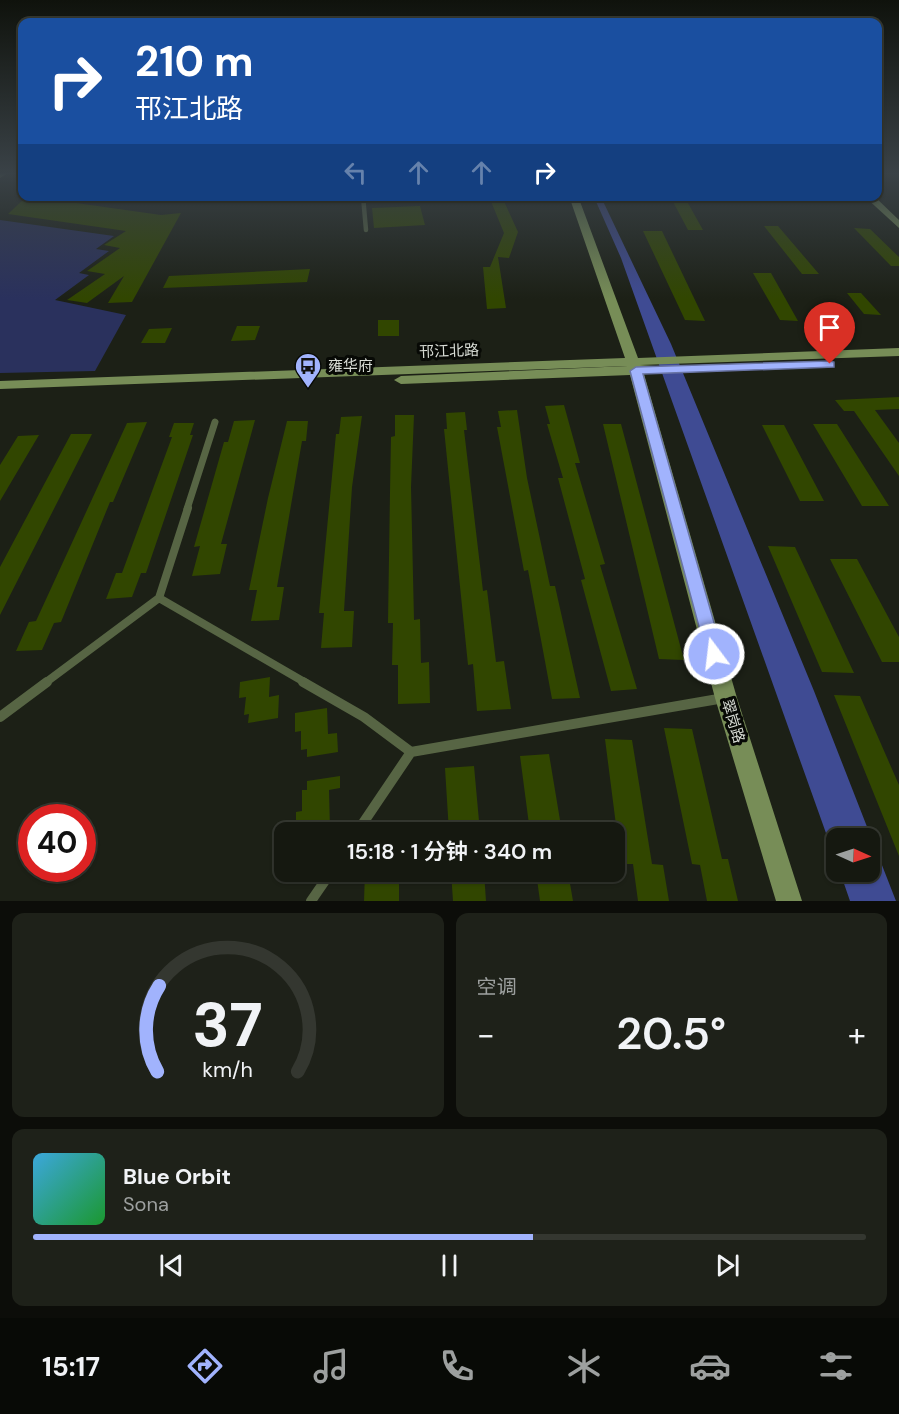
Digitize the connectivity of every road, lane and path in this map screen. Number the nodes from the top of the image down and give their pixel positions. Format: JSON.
{"nodes":[{"id":1,"x":365,"y":215,"type":"edge"},
{"id":2,"x":581,"y":215,"type":"edge"},
{"id":3,"x":366,"y":230,"type":"dead end"},
{"id":4,"x":899,"y":352,"type":"edge"},
{"id":5,"x":899,"y":362,"type":"edge"},
{"id":6,"x":688,"y":364,"type":"junction"},
{"id":7,"x":644,"y":365,"type":"junction"},
{"id":8,"x":0,"y":385,"type":"edge"},
{"id":9,"x":0,"y":395,"type":"edge"},
{"id":10,"x":215,"y":422,"type":"dead end"},
{"id":11,"x":159,"y":598,"type":"junction"},
{"id":12,"x":726,"y":698,"type":"junction"},
{"id":13,"x":0,"y":717,"type":"edge"},
{"id":14,"x":411,"y":752,"type":"junction"},
{"id":15,"x":364,"y":822,"type":"edge"},
{"id":16,"x":324,"y":882,"type":"edge"},
{"id":17,"x":311,"y":901,"type":"edge"},
{"id":18,"x":789,"y":901,"type":"edge"}],
"edges":[{"from":1,"to":3,"type":"lane"},
{"from":2,"to":7,"type":"main road","name":"翠岗路"},
{"from":4,"to":6,"type":"main road","name":"邗江北路"},
{"from":5,"to":6,"type":"main road","name":"邗江北路"},
{"from":6,"to":7,"type":"main road","name":"邗江北路"},
{"from":7,"to":8,"type":"main road","name":"邗江北路"},
{"from":7,"to":9,"type":"main road","name":"邗江北路"},
{"from":7,"to":12,"type":"main road","name":"翠岗路"},
{"from":10,"to":11,"type":"lane"},
{"from":11,"to":13,"type":"lane"},
{"from":11,"to":14,"type":"lane"},
{"from":12,"to":14,"type":"lane"},
{"from":12,"to":18,"type":"main road","name":"翠岗路"},
{"from":14,"to":15,"type":"lane"},
{"from":16,"to":17,"type":"lane"}]}
